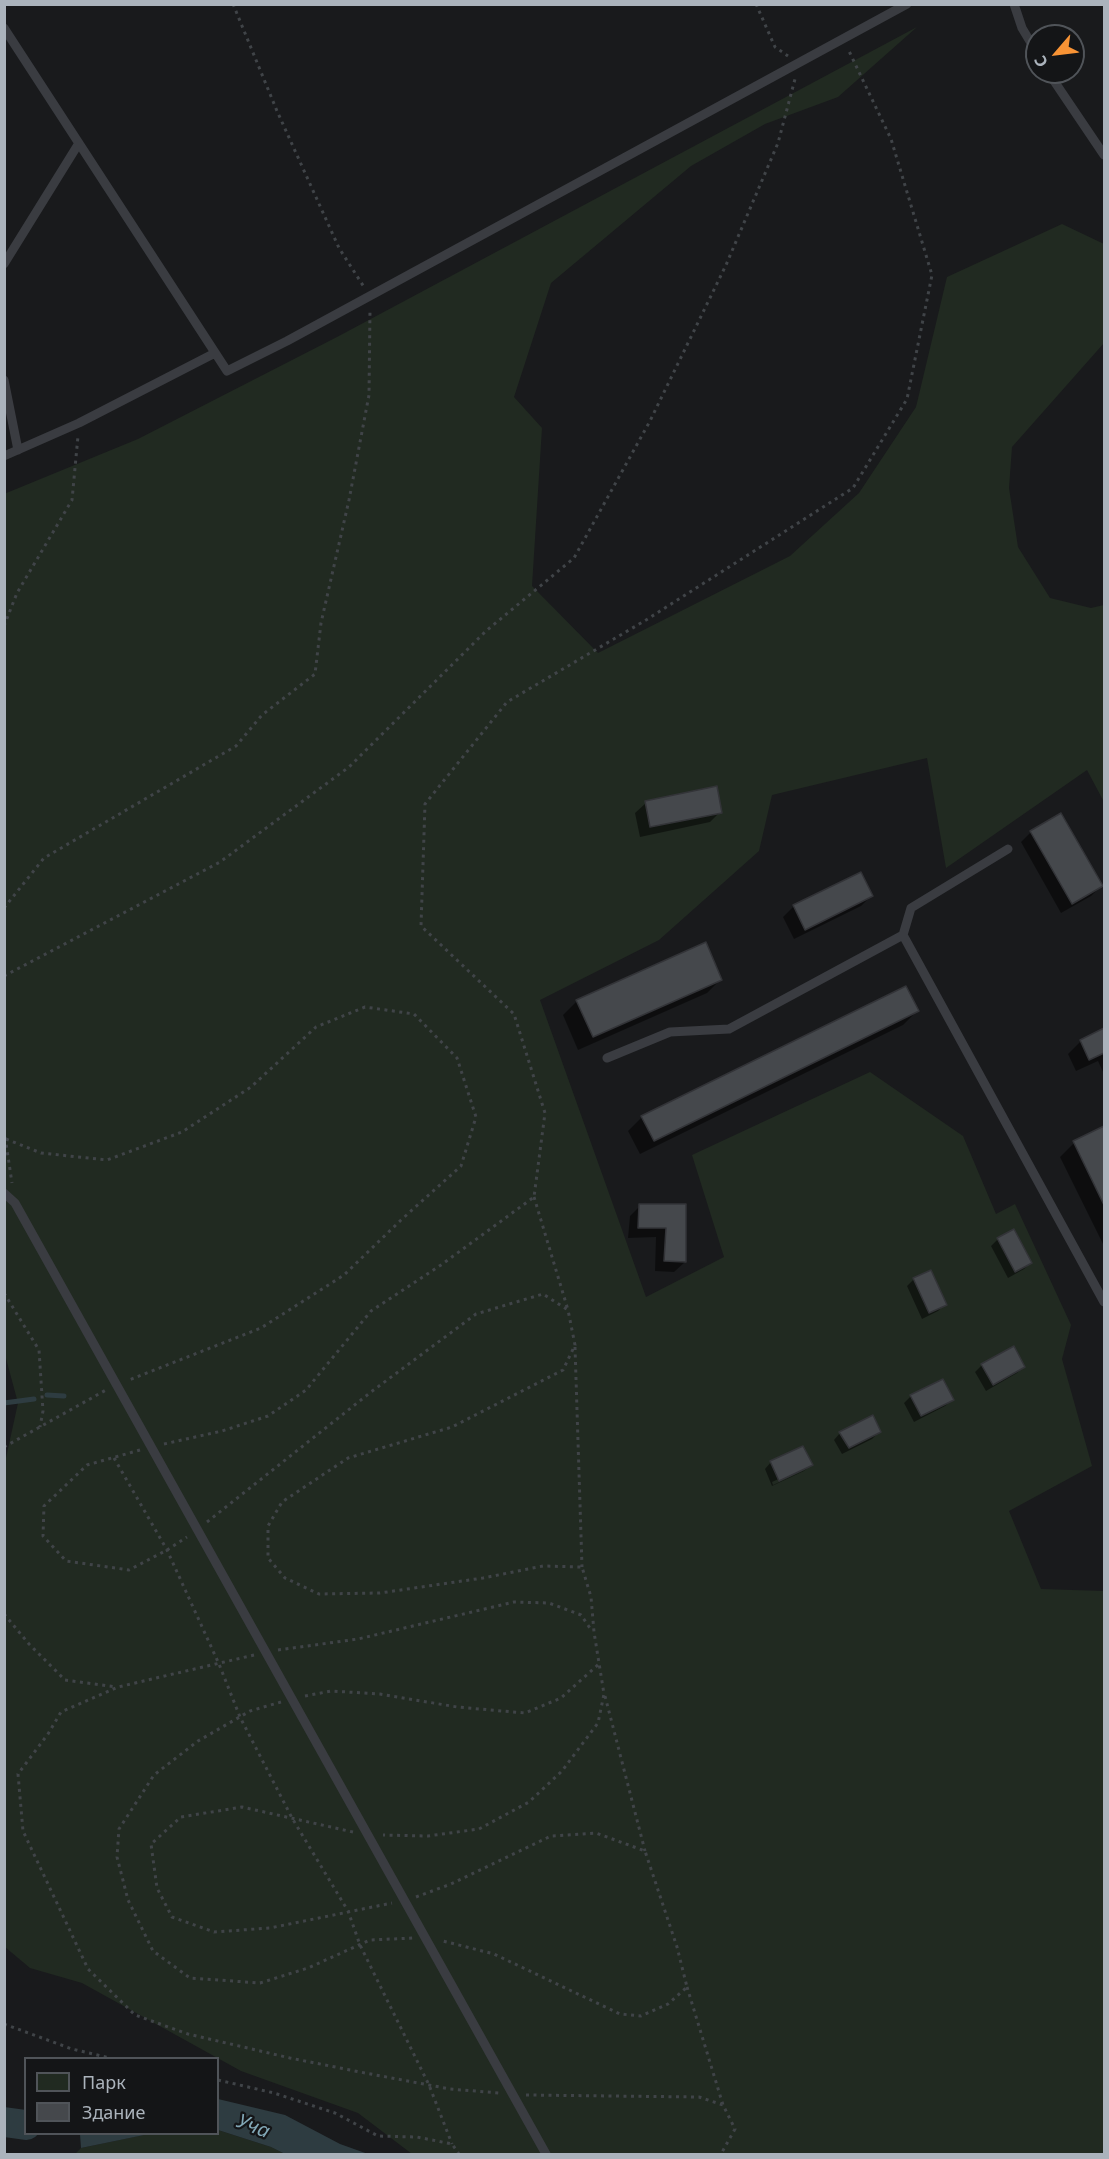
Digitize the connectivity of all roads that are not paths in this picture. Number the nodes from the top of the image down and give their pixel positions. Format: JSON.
{"nodes":[{"id":1,"x":907,"y":4,"type":"edge"},
{"id":2,"x":1014,"y":4,"type":"edge"},
{"id":3,"x":4,"y":28,"type":"edge"},
{"id":4,"x":1025,"y":33,"type":"edge"},
{"id":5,"x":1056,"y":84,"type":"edge"},
{"id":6,"x":79,"y":143,"type":"junction"},
{"id":7,"x":1104,"y":155,"type":"edge"},
{"id":8,"x":4,"y":264,"type":"edge"},
{"id":9,"x":215,"y":353,"type":"junction"},
{"id":10,"x":4,"y":380,"type":"edge"},
{"id":11,"x":18,"y":450,"type":"junction"},
{"id":12,"x":4,"y":456,"type":"edge"},
{"id":13,"x":1008,"y":849,"type":"dead end"},
{"id":14,"x":903,"y":935,"type":"junction"},
{"id":15,"x":607,"y":1058,"type":"dead end"},
{"id":16,"x":4,"y":1193,"type":"edge"},
{"id":17,"x":1104,"y":1302,"type":"edge"},
{"id":18,"x":546,"y":2154,"type":"edge"}],
"edges":[{"from":1,"to":9,"type":"lane"},
{"from":2,"to":4,"type":"lane"},
{"from":3,"to":6,"type":"lane"},
{"from":5,"to":7,"type":"lane"},
{"from":6,"to":8,"type":"lane"},
{"from":6,"to":9,"type":"lane"},
{"from":9,"to":11,"type":"lane"},
{"from":10,"to":11,"type":"lane"},
{"from":11,"to":12,"type":"lane"},
{"from":13,"to":14,"type":"lane"},
{"from":14,"to":15,"type":"lane"},
{"from":14,"to":17,"type":"lane"},
{"from":16,"to":18,"type":"lane"}]}
